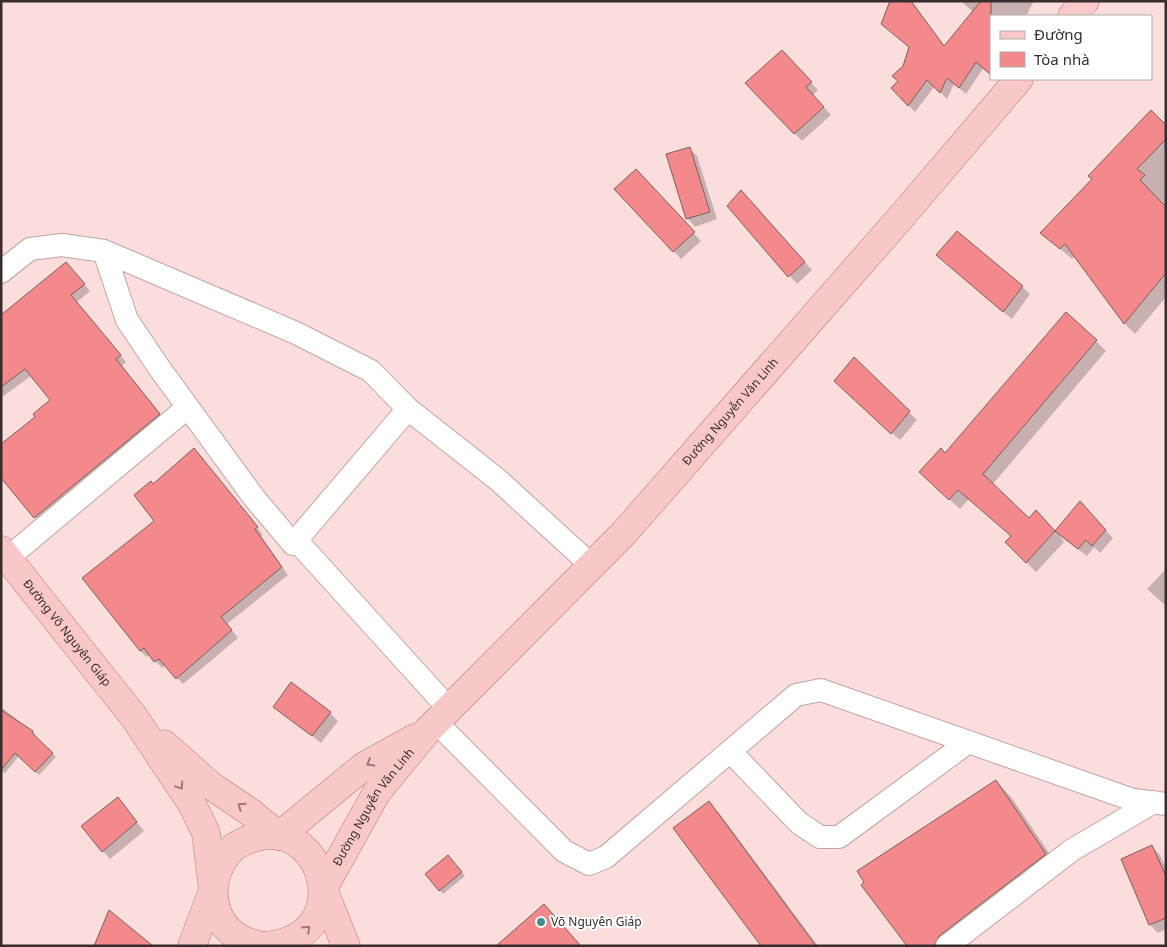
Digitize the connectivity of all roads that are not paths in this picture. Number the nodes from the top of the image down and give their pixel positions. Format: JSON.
{"nodes":[{"id":1,"x":1085,"y":1,"type":"edge"},
{"id":2,"x":1073,"y":15,"type":"edge"},
{"id":3,"x":1018,"y":80,"type":"edge"},
{"id":4,"x":104,"y":251,"type":"junction"},
{"id":5,"x":1,"y":272,"type":"edge"},
{"id":6,"x":188,"y":407,"type":"junction"},
{"id":7,"x":408,"y":409,"type":"junction"},
{"id":8,"x":296,"y":540,"type":"junction"},
{"id":9,"x":5,"y":553,"type":"edge"},
{"id":10,"x":590,"y":564,"type":"junction"},
{"id":11,"x":134,"y":717,"type":"junction"},
{"id":12,"x":438,"y":721,"type":"junction"},
{"id":13,"x":967,"y":743,"type":"junction"},
{"id":14,"x":730,"y":751,"type":"junction"},
{"id":15,"x":1160,"y":803,"type":"edge"},
{"id":16,"x":279,"y":836,"type":"junction"},
{"id":17,"x":323,"y":889,"type":"junction"},
{"id":18,"x":213,"y":890,"type":"junction"},
{"id":19,"x":192,"y":946,"type":"edge"},
{"id":20,"x":262,"y":946,"type":"edge"},
{"id":21,"x":346,"y":946,"type":"edge"},
{"id":22,"x":947,"y":946,"type":"edge"}],
"edges":[{"from":1,"to":2,"type":"main road"},
{"from":3,"to":10,"type":"main road","name":"Đường Nguyễn Văn Linh"},
{"from":4,"to":5,"type":"street"},
{"from":4,"to":6,"type":"street"},
{"from":4,"to":7,"type":"street"},
{"from":6,"to":8,"type":"street"},
{"from":6,"to":9,"type":"street"},
{"from":7,"to":8,"type":"street"},
{"from":7,"to":10,"type":"street"},
{"from":8,"to":12,"type":"street"},
{"from":9,"to":11,"type":"main road","name":"Đường Võ Nguyên Giáp"},
{"from":10,"to":12,"type":"main road","name":"Đường Nguyễn Văn Linh"},
{"from":16,"to":11,"type":"main road","name":"Đường Võ Nguyên Giáp","one_way":true},
{"from":11,"to":18,"type":"main road","name":"Đường Võ Nguyên Giáp","one_way":true},
{"from":12,"to":14,"type":"street"},
{"from":12,"to":16,"type":"main road","name":"Đường Nguyễn Văn Linh","one_way":true},
{"from":12,"to":17,"type":"main road","name":"Đường Nguyễn Văn Linh"},
{"from":13,"to":14,"type":"street"},
{"from":13,"to":14,"type":"street"},
{"from":13,"to":15,"type":"street"},
{"from":15,"to":22,"type":"street"},
{"from":16,"to":17,"type":"main road"},
{"from":16,"to":18,"type":"main road"},
{"from":20,"to":17,"type":"main road","one_way":true},
{"from":17,"to":21,"type":"main road"},
{"from":18,"to":19,"type":"main road"},
{"from":18,"to":20,"type":"main road"}]}
